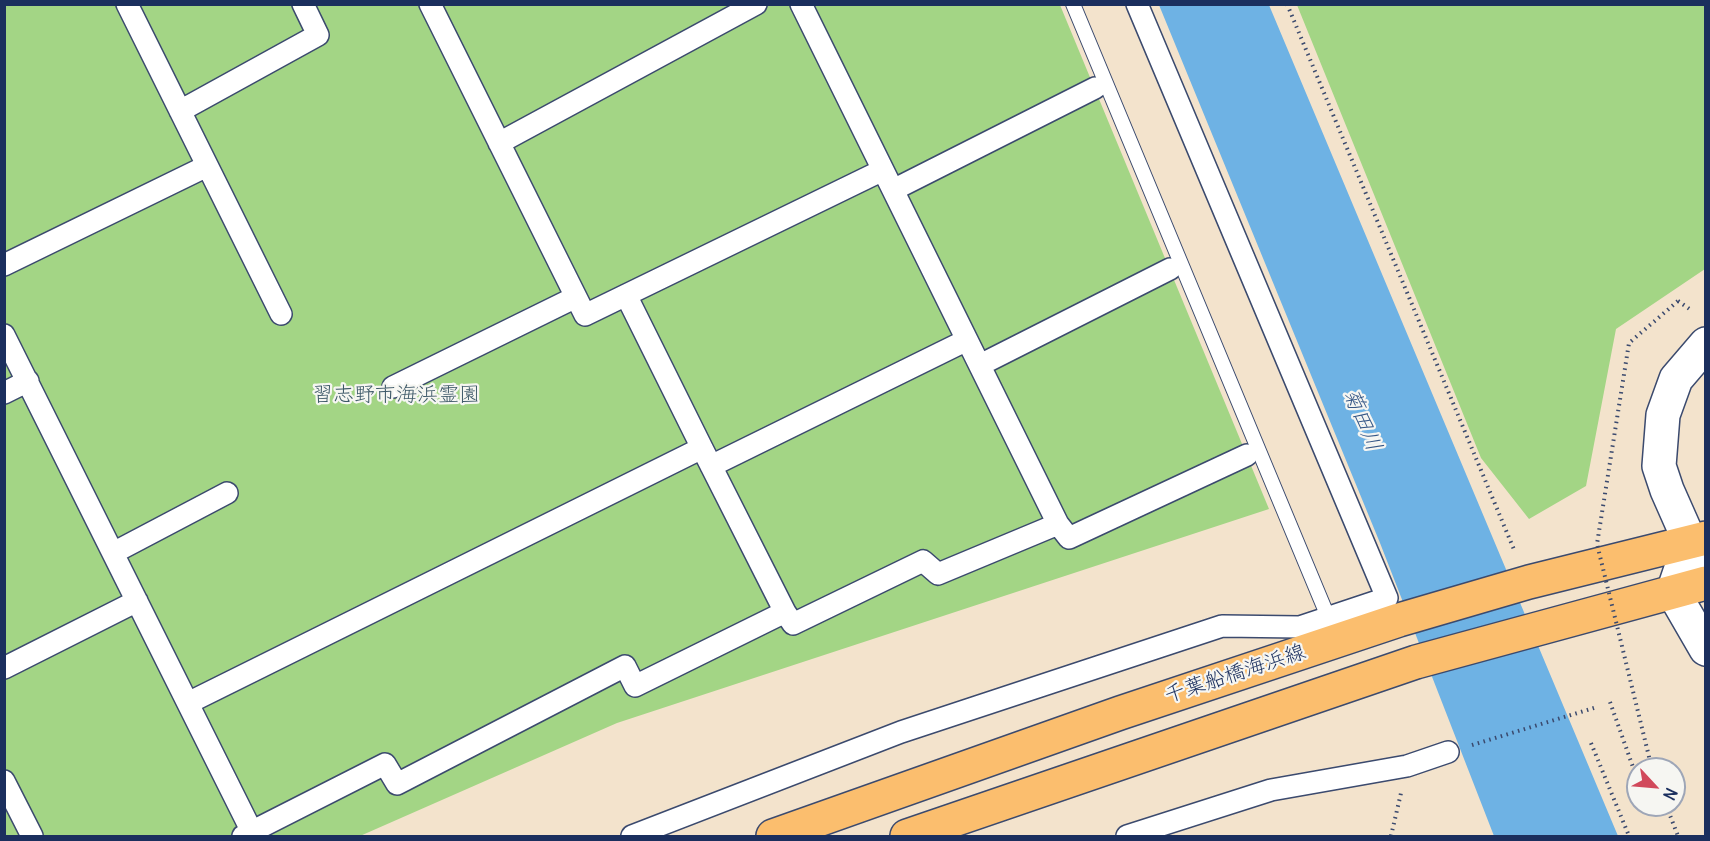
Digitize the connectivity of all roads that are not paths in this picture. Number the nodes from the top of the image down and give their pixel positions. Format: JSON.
{"nodes":[{"id":1,"x":127,"y":4,"type":"edge"},
{"id":2,"x":430,"y":4,"type":"edge"},
{"id":3,"x":756,"y":4,"type":"edge"},
{"id":4,"x":801,"y":4,"type":"edge"},
{"id":5,"x":1073,"y":4,"type":"edge"},
{"id":6,"x":1137,"y":4,"type":"edge"},
{"id":7,"x":305,"y":5,"type":"edge"},
{"id":8,"x":1095,"y":88,"type":"dead end"},
{"id":9,"x":180,"y":111,"type":"junction"},
{"id":10,"x":499,"y":143,"type":"junction"},
{"id":11,"x":207,"y":166,"type":"junction"},
{"id":12,"x":883,"y":170,"type":"junction"},
{"id":13,"x":893,"y":190,"type":"junction"},
{"id":14,"x":4,"y":265,"type":"edge"},
{"id":15,"x":1170,"y":269,"type":"dead end"},
{"id":16,"x":626,"y":294,"type":"junction"},
{"id":17,"x":576,"y":297,"type":"junction"},
{"id":18,"x":281,"y":314,"type":"dead end"},
{"id":19,"x":4,"y":335,"type":"edge"},
{"id":20,"x":967,"y":340,"type":"junction"},
{"id":21,"x":1706,"y":345,"type":"edge"},
{"id":22,"x":980,"y":365,"type":"junction"},
{"id":23,"x":28,"y":381,"type":"junction"},
{"id":24,"x":393,"y":387,"type":"dead end"},
{"id":25,"x":4,"y":393,"type":"edge"},
{"id":26,"x":1247,"y":455,"type":"dead end"},
{"id":27,"x":706,"y":457,"type":"junction"},
{"id":28,"x":227,"y":493,"type":"dead end"},
{"id":29,"x":1058,"y":524,"type":"junction"},
{"id":30,"x":1700,"y":546,"type":"edge"},
{"id":31,"x":113,"y":553,"type":"junction"},
{"id":32,"x":1706,"y":583,"type":"edge"},
{"id":33,"x":1673,"y":592,"type":"junction"},
{"id":34,"x":137,"y":601,"type":"junction"},
{"id":35,"x":785,"y":612,"type":"junction"},
{"id":36,"x":1333,"y":629,"type":"junction"},
{"id":37,"x":1706,"y":649,"type":"edge"},
{"id":38,"x":4,"y":668,"type":"edge"},
{"id":39,"x":188,"y":703,"type":"junction"},
{"id":40,"x":1448,"y":752,"type":"road end"},
{"id":41,"x":4,"y":781,"type":"edge"},
{"id":42,"x":248,"y":834,"type":"edge"},
{"id":43,"x":32,"y":837,"type":"edge"},
{"id":44,"x":632,"y":837,"type":"edge"},
{"id":45,"x":773,"y":837,"type":"edge"},
{"id":46,"x":907,"y":837,"type":"edge"},
{"id":47,"x":1127,"y":837,"type":"edge"}],
"edges":[{"from":1,"to":9,"type":"street"},
{"from":2,"to":10,"type":"street"},
{"from":3,"to":10,"type":"street"},
{"from":4,"to":12,"type":"street"},
{"from":5,"to":36,"type":"lane"},
{"from":6,"to":36,"type":"street"},
{"from":7,"to":9,"type":"street"},
{"from":8,"to":13,"type":"street"},
{"from":9,"to":11,"type":"street"},
{"from":10,"to":17,"type":"street"},
{"from":11,"to":14,"type":"street"},
{"from":11,"to":18,"type":"street"},
{"from":12,"to":13,"type":"street"},
{"from":12,"to":16,"type":"street"},
{"from":13,"to":20,"type":"street"},
{"from":15,"to":22,"type":"street"},
{"from":16,"to":17,"type":"street"},
{"from":16,"to":27,"type":"street"},
{"from":17,"to":24,"type":"street"},
{"from":19,"to":23,"type":"street"},
{"from":20,"to":22,"type":"street"},
{"from":20,"to":27,"type":"street"},
{"from":21,"to":30,"type":"street"},
{"from":22,"to":29,"type":"street"},
{"from":23,"to":25,"type":"street"},
{"from":23,"to":31,"type":"street"},
{"from":26,"to":29,"type":"street"},
{"from":27,"to":35,"type":"street"},
{"from":27,"to":39,"type":"street"},
{"from":28,"to":31,"type":"street"},
{"from":29,"to":35,"type":"street"},
{"from":30,"to":33,"type":"street"},
{"from":30,"to":36,"type":"main road","name":"千葉船橋海浜線"},
{"from":31,"to":34,"type":"street"},
{"from":32,"to":33,"type":"main road"},
{"from":33,"to":37,"type":"street"},
{"from":33,"to":46,"type":"main road"},
{"from":34,"to":38,"type":"street"},
{"from":34,"to":39,"type":"street"},
{"from":35,"to":42,"type":"street"},
{"from":36,"to":44,"type":"street"},
{"from":36,"to":45,"type":"main road","name":"千葉船橋海浜線"},
{"from":39,"to":42,"type":"street"},
{"from":40,"to":47,"type":"street"},
{"from":41,"to":43,"type":"street"}]}
